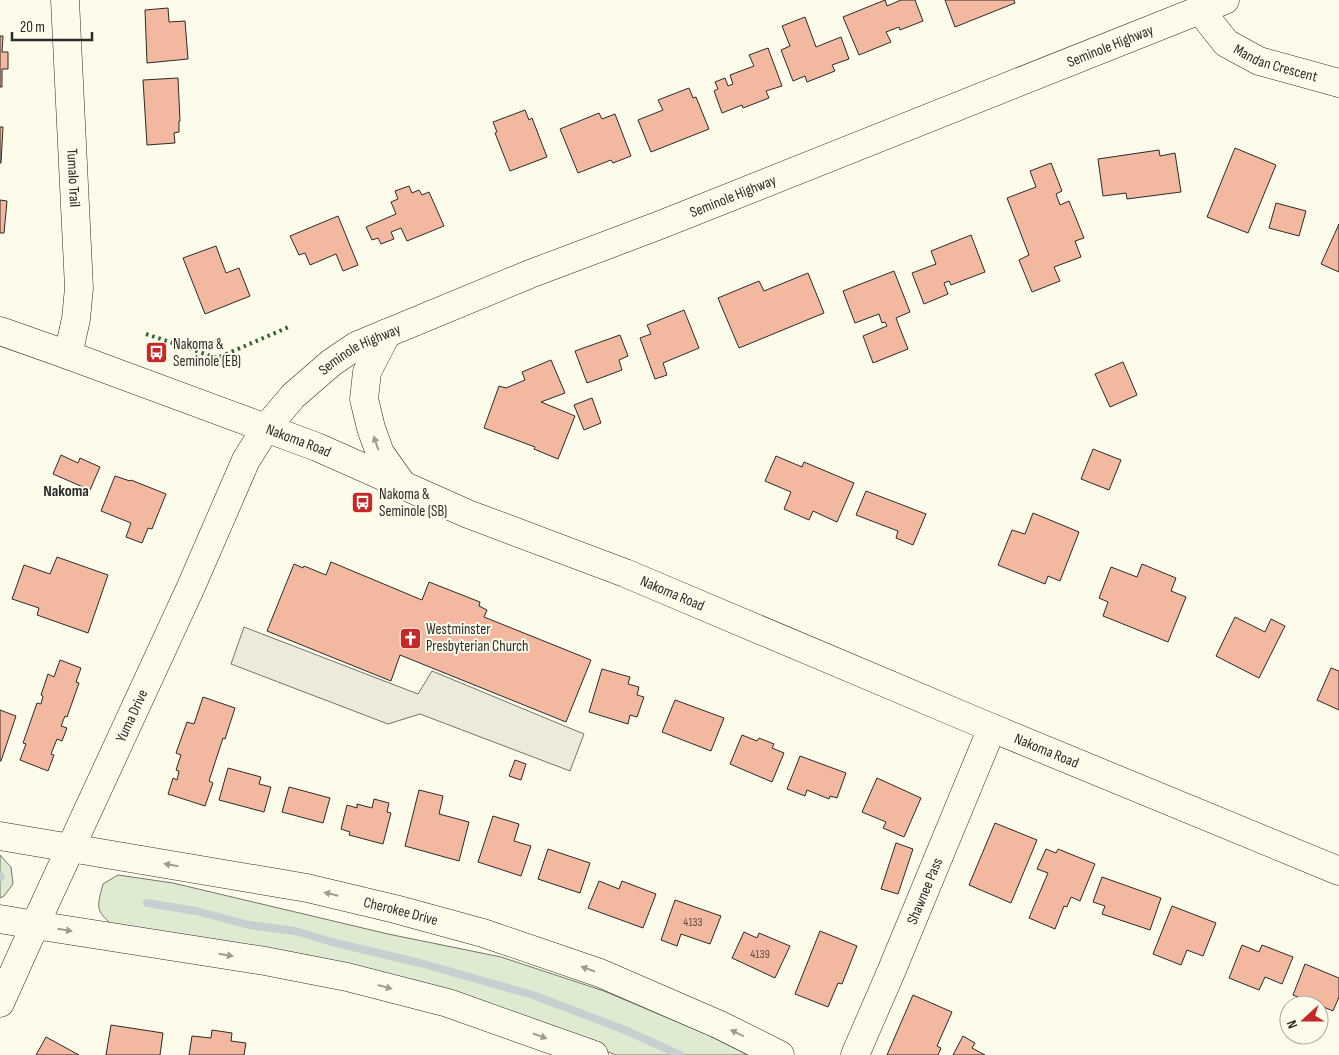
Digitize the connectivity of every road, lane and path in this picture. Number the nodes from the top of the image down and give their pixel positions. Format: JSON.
{"nodes":[{"id":1,"x":65,"y":0,"type":"edge"},
{"id":2,"x":1225,"y":0,"type":"edge"},
{"id":3,"x":1200,"y":10,"type":"junction"},
{"id":4,"x":1339,"y":83,"type":"edge"},
{"id":5,"x":0,"y":331,"type":"edge"},
{"id":6,"x":387,"y":333,"type":"junction"},
{"id":7,"x":68,"y":355,"type":"junction"},
{"id":8,"x":266,"y":428,"type":"junction"},
{"id":9,"x":402,"y":484,"type":"junction"},
{"id":10,"x":992,"y":728,"type":"junction"},
{"id":11,"x":0,"y":836,"type":"edge"},
{"id":12,"x":71,"y":849,"type":"junction"},
{"id":13,"x":1339,"y":871,"type":"edge"},
{"id":14,"x":0,"y":918,"type":"edge"},
{"id":15,"x":35,"y":925,"type":"junction"},
{"id":16,"x":0,"y":1003,"type":"edge"},
{"id":17,"x":594,"y":1055,"type":"edge"},
{"id":18,"x":780,"y":1055,"type":"edge"},
{"id":19,"x":854,"y":1055,"type":"edge"}],
"edges":[{"from":1,"to":7,"type":"street","name":"Tumalo Trail"},
{"from":2,"to":3,"type":"street","name":"Seminole Highway"},
{"from":3,"to":4,"type":"street","name":"Mandan Crescent"},
{"from":3,"to":6,"type":"street","name":"Seminole Highway"},
{"from":5,"to":7,"type":"street","name":"Nakoma Road"},
{"from":6,"to":8,"type":"street","name":"Seminole Highway"},
{"from":9,"to":6,"type":"street","one_way":true},
{"from":7,"to":8,"type":"street","name":"Nakoma Road"},
{"from":8,"to":9,"type":"street","name":"Nakoma Road"},
{"from":8,"to":12,"type":"street","name":"Yuma Drive"},
{"from":9,"to":10,"type":"street","name":"Nakoma Road"},
{"from":10,"to":13,"type":"street","name":"Nakoma Road"},
{"from":10,"to":19,"type":"street","name":"Shawnee Pass"},
{"from":11,"to":12,"type":"street","name":"Cherokee Drive"},
{"from":12,"to":15,"type":"street","name":"Yuma Drive"},
{"from":18,"to":12,"type":"street","name":"Cherokee Drive","one_way":true},
{"from":14,"to":15,"type":"street"},
{"from":15,"to":16,"type":"street","name":"Yuma Drive"},
{"from":15,"to":17,"type":"street","one_way":true}]}
